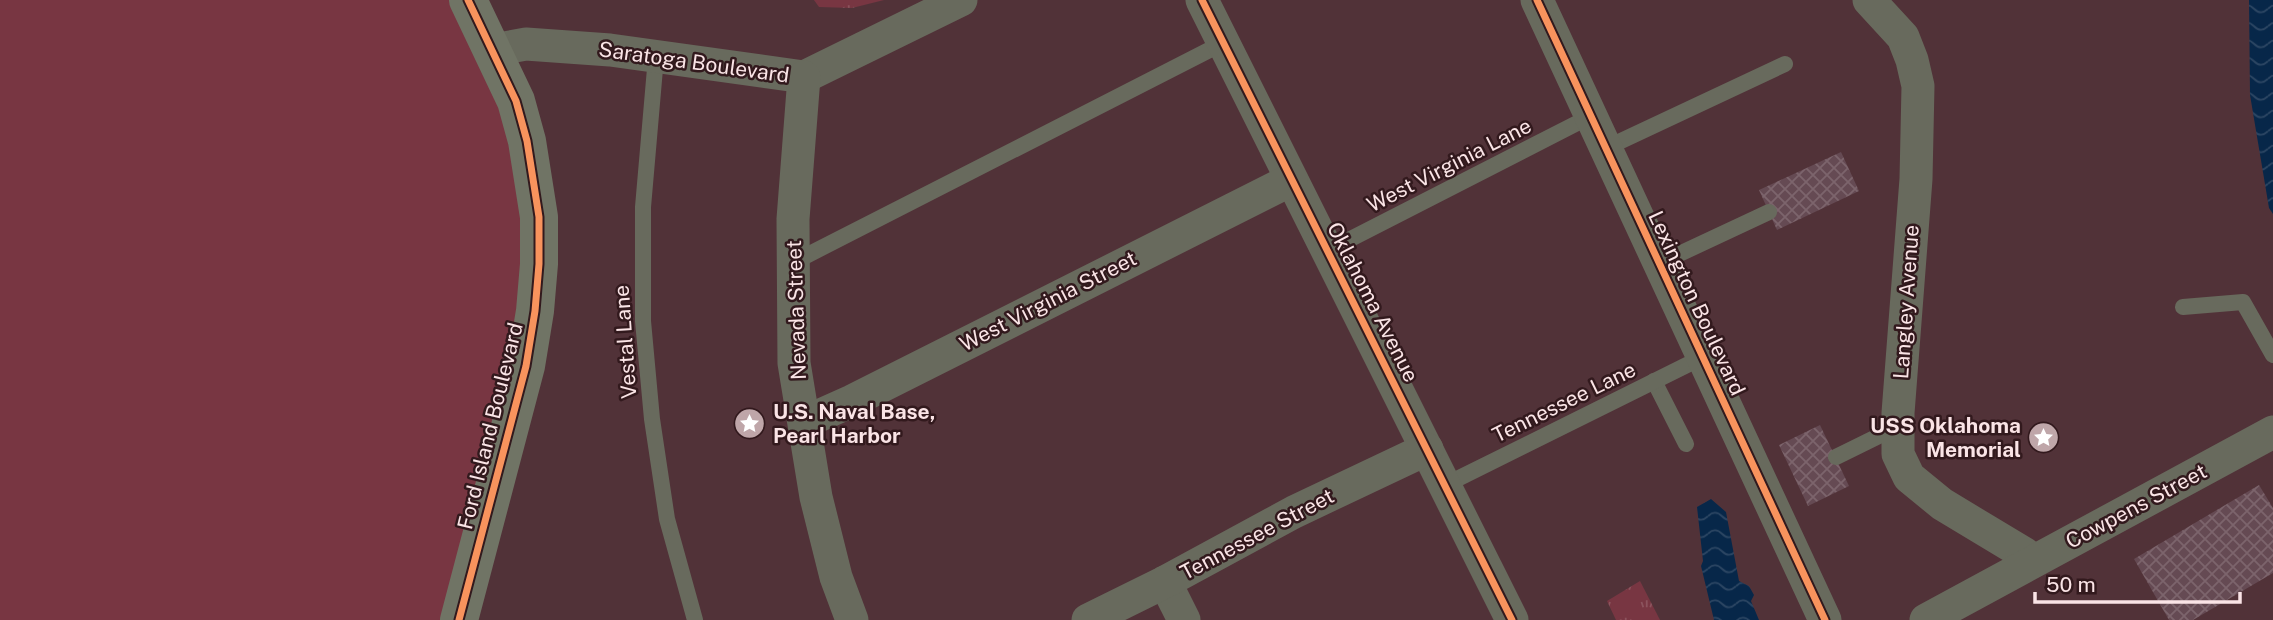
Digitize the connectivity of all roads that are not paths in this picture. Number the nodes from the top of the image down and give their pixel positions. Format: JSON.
{"nodes":[{"id":1,"x":468,"y":0,"type":"edge"},
{"id":2,"x":961,"y":0,"type":"edge"},
{"id":3,"x":1202,"y":0,"type":"edge"},
{"id":4,"x":1537,"y":0,"type":"edge"},
{"id":5,"x":1869,"y":0,"type":"edge"},
{"id":6,"x":1223,"y":43,"type":"junction"},
{"id":7,"x":493,"y":50,"type":"junction"},
{"id":8,"x":656,"y":57,"type":"junction"},
{"id":9,"x":1785,"y":64,"type":"dead end"},
{"id":10,"x":804,"y":77,"type":"junction"},
{"id":11,"x":1591,"y":116,"type":"junction"},
{"id":12,"x":1606,"y":148,"type":"junction"},
{"id":13,"x":1292,"y":180,"type":"junction"},
{"id":14,"x":1769,"y":212,"type":"dead end"},
{"id":15,"x":1327,"y":251,"type":"junction"},
{"id":16,"x":792,"y":263,"type":"junction"},
{"id":17,"x":1660,"y":263,"type":"junction"},
{"id":18,"x":2183,"y":307,"type":"dead end"},
{"id":19,"x":2273,"y":355,"type":"edge"},
{"id":20,"x":1703,"y":357,"type":"junction"},
{"id":21,"x":1654,"y":381,"type":"junction"},
{"id":22,"x":805,"y":422,"type":"junction"},
{"id":23,"x":1898,"y":427,"type":"junction"},
{"id":24,"x":2273,"y":432,"type":"edge"},
{"id":25,"x":1686,"y":444,"type":"dead end"},
{"id":26,"x":1427,"y":449,"type":"junction"},
{"id":27,"x":1836,"y":457,"type":"dead end"},
{"id":28,"x":1444,"y":485,"type":"junction"},
{"id":29,"x":2025,"y":554,"type":"dead end"},
{"id":30,"x":1166,"y":582,"type":"junction"},
{"id":31,"x":459,"y":620,"type":"edge"},
{"id":32,"x":695,"y":620,"type":"edge"},
{"id":33,"x":852,"y":620,"type":"edge"},
{"id":34,"x":1088,"y":620,"type":"edge"},
{"id":35,"x":1184,"y":620,"type":"edge"},
{"id":36,"x":1512,"y":620,"type":"edge"},
{"id":37,"x":1825,"y":620,"type":"edge"},
{"id":38,"x":1926,"y":620,"type":"edge"}],
"edges":[{"from":1,"to":7,"type":"street","name":"Ford Island Boulevard"},
{"from":2,"to":10,"type":"street","name":"Saratoga Boulevard"},
{"from":3,"to":6,"type":"street","name":"Oklahoma Avenue"},
{"from":4,"to":11,"type":"street","name":"Lexington Boulevard"},
{"from":5,"to":23,"type":"street","name":"Langley Avenue"},
{"from":6,"to":13,"type":"street","name":"Oklahoma Avenue"},
{"from":6,"to":16,"type":"lane"},
{"from":7,"to":8,"type":"street","name":"Saratoga Boulevard"},
{"from":7,"to":31,"type":"street","name":"Ford Island Boulevard"},
{"from":8,"to":10,"type":"street","name":"Saratoga Boulevard"},
{"from":8,"to":32,"type":"lane","name":"Vestal Lane"},
{"from":9,"to":12,"type":"lane"},
{"from":10,"to":16,"type":"street","name":"Nevada Street"},
{"from":11,"to":12,"type":"street","name":"Lexington Boulevard"},
{"from":11,"to":15,"type":"lane","name":"West Virginia Lane"},
{"from":12,"to":17,"type":"street","name":"Lexington Boulevard"},
{"from":13,"to":15,"type":"street","name":"Oklahoma Avenue"},
{"from":13,"to":22,"type":"street","name":"West Virginia Street"},
{"from":14,"to":17,"type":"lane"},
{"from":15,"to":26,"type":"street","name":"Oklahoma Avenue"},
{"from":16,"to":22,"type":"street","name":"Nevada Street"},
{"from":17,"to":20,"type":"street","name":"Lexington Boulevard"},
{"from":18,"to":19,"type":"lane"},
{"from":20,"to":21,"type":"lane","name":"Tennessee Lane"},
{"from":20,"to":37,"type":"street","name":"Lexington Boulevard"},
{"from":21,"to":25,"type":"lane"},
{"from":21,"to":28,"type":"lane","name":"Tennessee Lane"},
{"from":22,"to":33,"type":"street","name":"Nevada Street"},
{"from":23,"to":27,"type":"lane"},
{"from":23,"to":29,"type":"street","name":"Langley Avenue"},
{"from":24,"to":38,"type":"street","name":"Cowpens Street"},
{"from":26,"to":28,"type":"street","name":"Oklahoma Avenue"},
{"from":26,"to":30,"type":"street","name":"Tennessee Street"},
{"from":28,"to":36,"type":"street","name":"Oklahoma Avenue"},
{"from":30,"to":34,"type":"street","name":"Tennessee Street"},
{"from":30,"to":35,"type":"street"}]}
